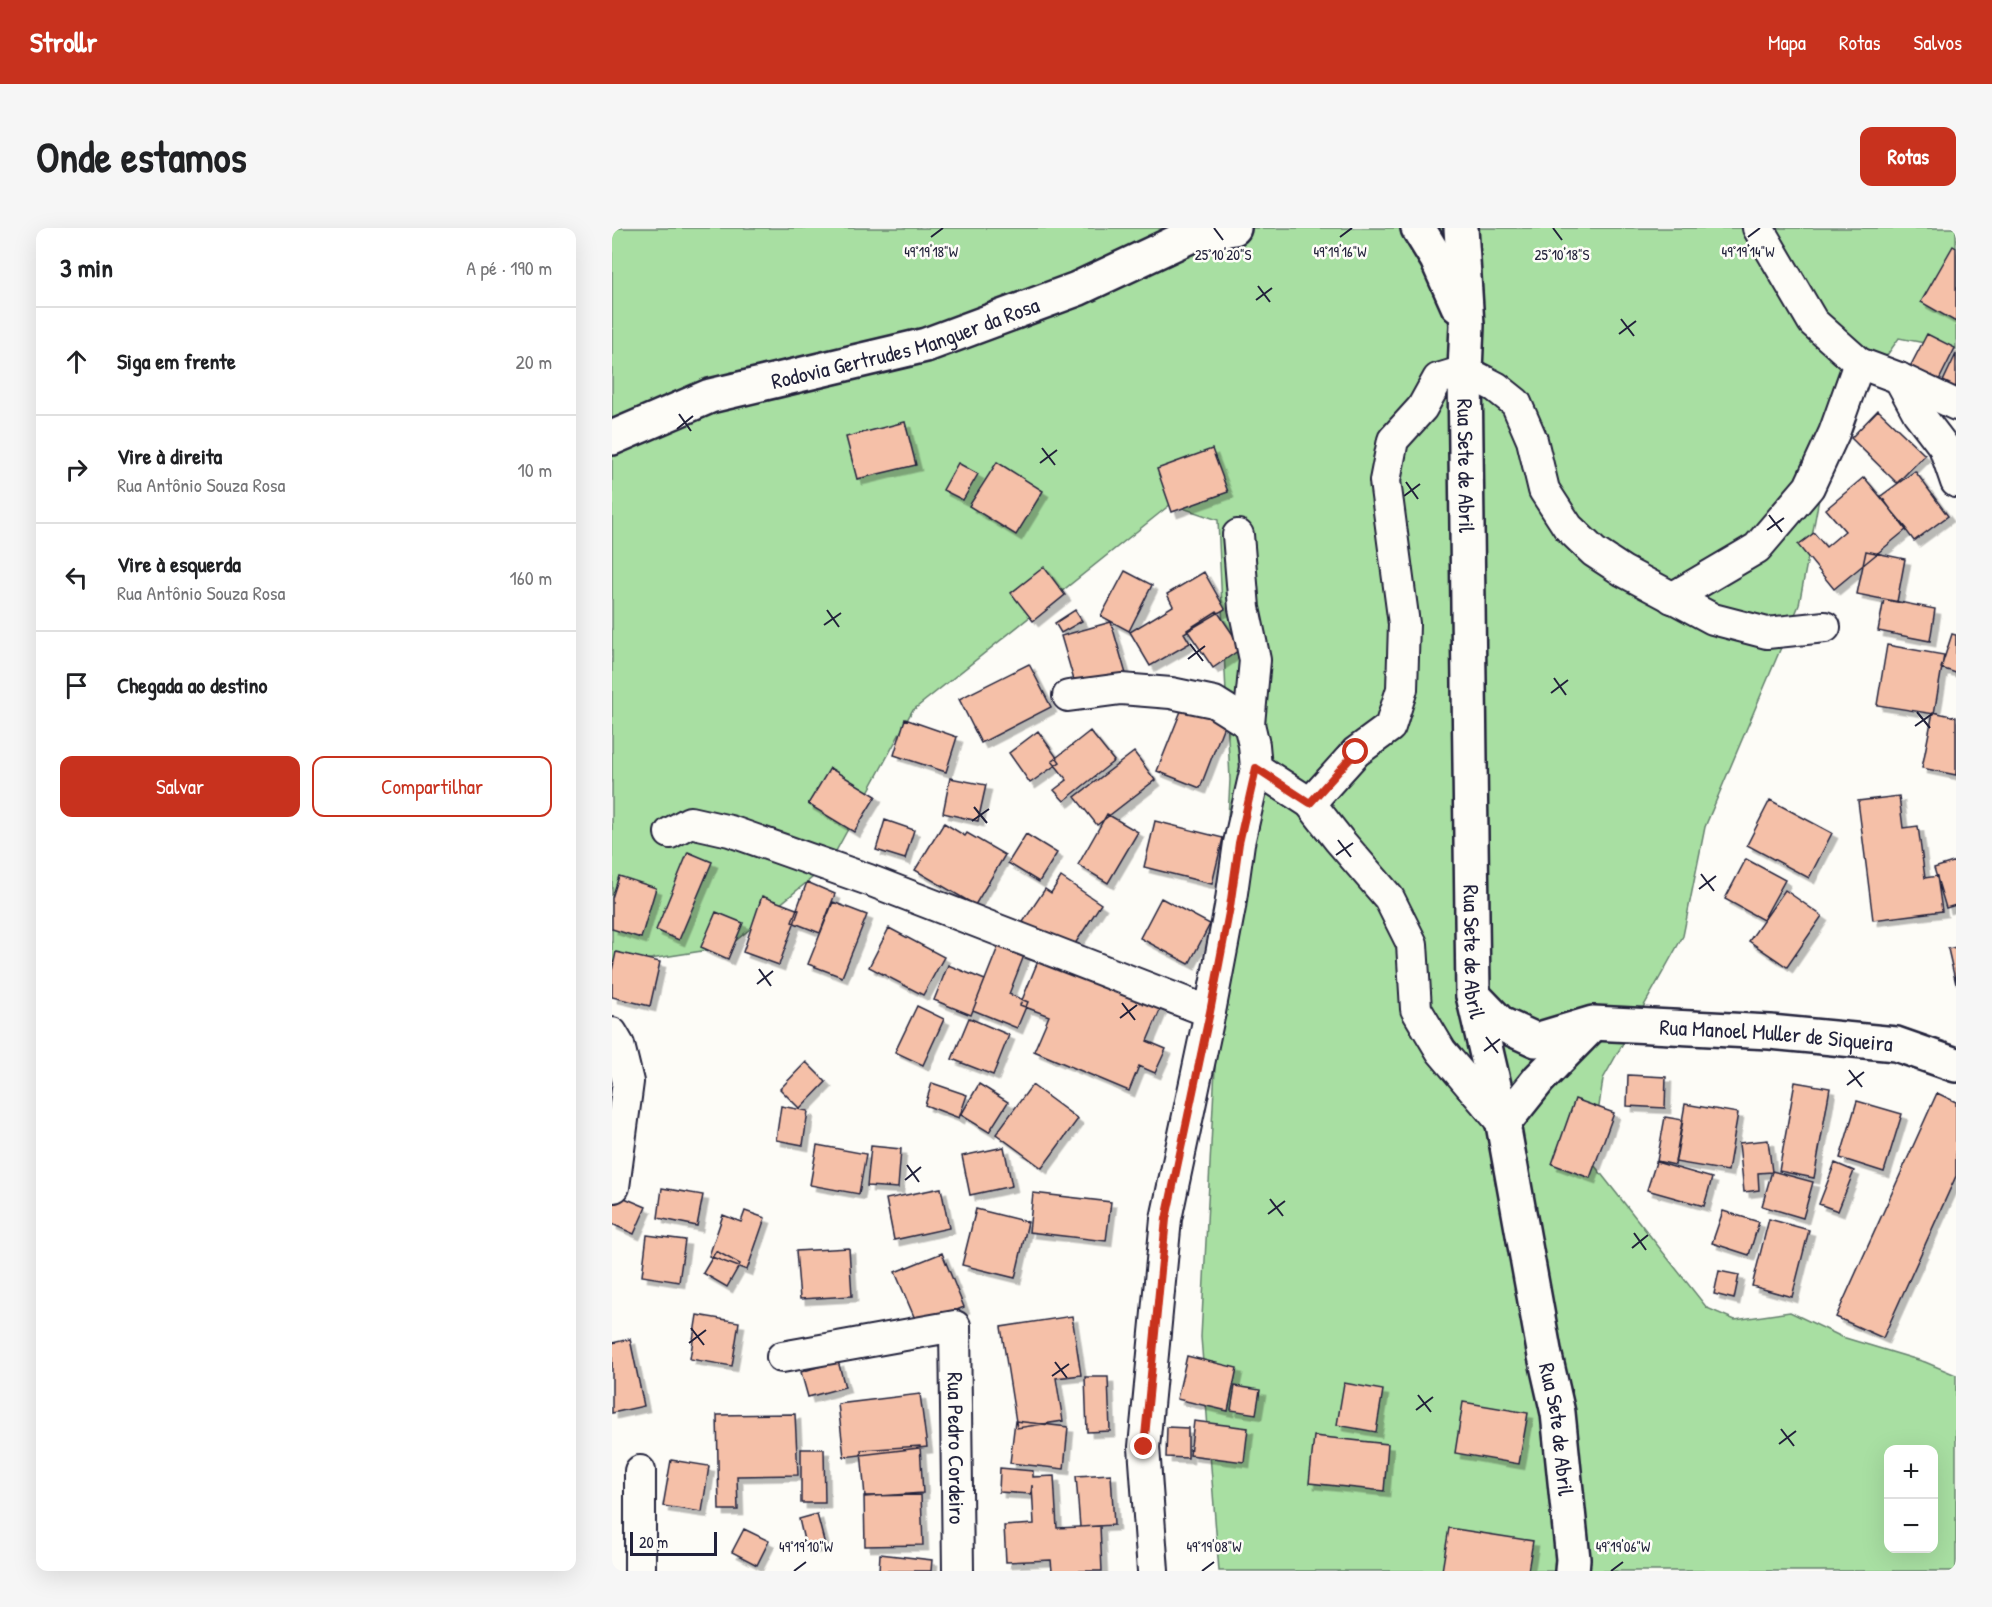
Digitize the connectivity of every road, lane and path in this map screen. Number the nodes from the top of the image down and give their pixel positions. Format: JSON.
{"nodes":[{"id":1,"x":1234,"y":228,"type":"edge"},
{"id":2,"x":1418,"y":228,"type":"edge"},
{"id":3,"x":1461,"y":228,"type":"edge"},
{"id":4,"x":1758,"y":228,"type":"edge"},
{"id":5,"x":1196,"y":232,"type":"edge"},
{"id":6,"x":1467,"y":324,"type":"junction"},
{"id":7,"x":1859,"y":363,"type":"junction"},
{"id":8,"x":1465,"y":371,"type":"junction"},
{"id":9,"x":1899,"y":378,"type":"junction"},
{"id":10,"x":1956,"y":405,"type":"edge"},
{"id":11,"x":612,"y":438,"type":"edge"},
{"id":12,"x":1956,"y":482,"type":"edge"},
{"id":13,"x":1238,"y":535,"type":"dead end"},
{"id":14,"x":1672,"y":598,"type":"junction"},
{"id":15,"x":1825,"y":627,"type":"dead end"},
{"id":16,"x":1068,"y":696,"type":"dead end"},
{"id":17,"x":1249,"y":724,"type":"junction"},
{"id":18,"x":1256,"y":768,"type":"junction"},
{"id":19,"x":1310,"y":803,"type":"junction"},
{"id":20,"x":670,"y":833,"type":"dead end"},
{"id":21,"x":1473,"y":995,"type":"junction"},
{"id":22,"x":1210,"y":1012,"type":"junction"},
{"id":23,"x":1593,"y":1023,"type":"junction"},
{"id":24,"x":612,"y":1033,"type":"edge"},
{"id":25,"x":1956,"y":1065,"type":"edge"},
{"id":26,"x":1503,"y":1124,"type":"junction"},
{"id":27,"x":614,"y":1187,"type":"dead end"},
{"id":28,"x":782,"y":1357,"type":"dead end"},
{"id":29,"x":640,"y":1471,"type":"dead end"},
{"id":30,"x":640,"y":1571,"type":"edge"},
{"id":31,"x":958,"y":1571,"type":"edge"},
{"id":32,"x":1153,"y":1571,"type":"edge"},
{"id":33,"x":1572,"y":1571,"type":"edge"}],
"edges":[{"from":1,"to":5,"type":"main road","name":"Rodovia Gertrudes Manguer da Rosa"},
{"from":2,"to":6,"type":"main road"},
{"from":3,"to":6,"type":"main road","name":"Rua Sete de Abril"},
{"from":4,"to":7,"type":"street"},
{"from":5,"to":11,"type":"main road","name":"Rodovia Gertrudes Manguer da Rosa"},
{"from":6,"to":8,"type":"main road","name":"Rua Sete de Abril"},
{"from":7,"to":9,"type":"street"},
{"from":7,"to":14,"type":"street"},
{"from":8,"to":14,"type":"street"},
{"from":8,"to":19,"type":"street"},
{"from":8,"to":21,"type":"main road","name":"Rua Sete de Abril"},
{"from":9,"to":10,"type":"street"},
{"from":9,"to":12,"type":"street"},
{"from":13,"to":17,"type":"street"},
{"from":14,"to":15,"type":"street"},
{"from":16,"to":17,"type":"street"},
{"from":17,"to":18,"type":"street"},
{"from":18,"to":19,"type":"street"},
{"from":18,"to":22,"type":"street"},
{"from":19,"to":26,"type":"street"},
{"from":20,"to":22,"type":"street"},
{"from":21,"to":23,"type":"main road","name":"Rua Manoel Muller de Siqueira"},
{"from":21,"to":26,"type":"main road","name":"Rua Sete de Abril"},
{"from":22,"to":32,"type":"street"},
{"from":23,"to":25,"type":"main road","name":"Rua Manoel Muller de Siqueira"},
{"from":23,"to":26,"type":"main road"},
{"from":24,"to":27,"type":"street"},
{"from":26,"to":33,"type":"main road","name":"Rua Sete de Abril"},
{"from":28,"to":31,"type":"street","name":"Rua Pedro Cordeiro"},
{"from":29,"to":30,"type":"street"}]}
